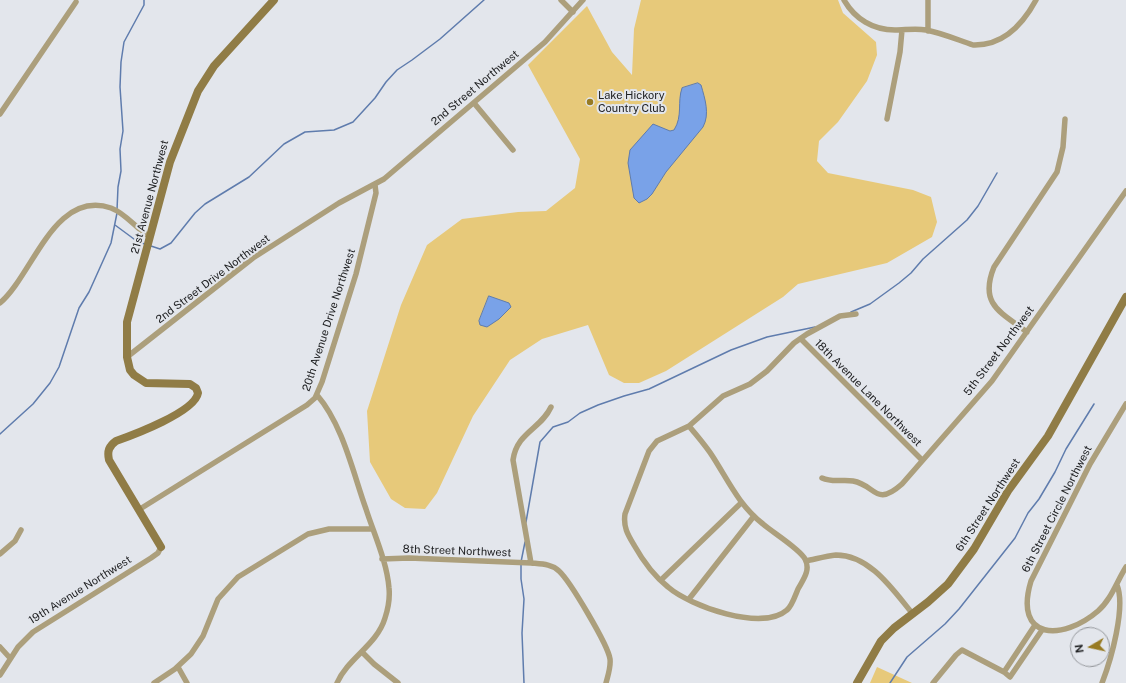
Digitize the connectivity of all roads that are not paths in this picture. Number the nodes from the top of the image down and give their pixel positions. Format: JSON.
{"nodes":[{"id":1,"x":274,"y":0,"type":"edge"},
{"id":2,"x":561,"y":0,"type":"edge"},
{"id":3,"x":583,"y":0,"type":"edge"},
{"id":4,"x":844,"y":0,"type":"edge"},
{"id":5,"x":928,"y":0,"type":"edge"},
{"id":6,"x":1036,"y":0,"type":"edge"},
{"id":7,"x":76,"y":2,"type":"dead end"},
{"id":8,"x":572,"y":12,"type":"junction"},
{"id":9,"x":902,"y":30,"type":"junction"},
{"id":10,"x":928,"y":31,"type":"junction"},
{"id":11,"x":474,"y":103,"type":"junction"},
{"id":12,"x":0,"y":114,"type":"edge"},
{"id":13,"x":887,"y":119,"type":"dead end"},
{"id":14,"x":1065,"y":119,"type":"dead end"},
{"id":15,"x":512,"y":150,"type":"dead end"},
{"id":16,"x":375,"y":185,"type":"junction"},
{"id":17,"x":1126,"y":191,"type":"edge"},
{"id":18,"x":150,"y":238,"type":"junction"},
{"id":19,"x":1126,"y":298,"type":"edge"},
{"id":20,"x":0,"y":303,"type":"edge"},
{"id":21,"x":856,"y":314,"type":"dead end"},
{"id":22,"x":1027,"y":332,"type":"junction"},
{"id":23,"x":800,"y":339,"type":"junction"},
{"id":24,"x":128,"y":357,"type":"junction"},
{"id":25,"x":317,"y":396,"type":"junction"},
{"id":26,"x":1126,"y":404,"type":"edge"},
{"id":27,"x":551,"y":408,"type":"dead end"},
{"id":28,"x":689,"y":426,"type":"junction"},
{"id":29,"x":922,"y":460,"type":"junction"},
{"id":30,"x":822,"y":478,"type":"dead end"},
{"id":31,"x":741,"y":503,"type":"junction"},
{"id":32,"x":140,"y":509,"type":"junction"},
{"id":33,"x":754,"y":516,"type":"junction"},
{"id":34,"x":372,"y":529,"type":"junction"},
{"id":35,"x":21,"y":530,"type":"dead end"},
{"id":36,"x":161,"y":547,"type":"joint"},
{"id":37,"x":0,"y":554,"type":"edge"},
{"id":38,"x":382,"y":559,"type":"junction"},
{"id":39,"x":806,"y":561,"type":"junction"},
{"id":40,"x":530,"y":563,"type":"junction"},
{"id":41,"x":1126,"y":567,"type":"edge"},
{"id":42,"x":661,"y":580,"type":"junction"},
{"id":43,"x":1117,"y":585,"type":"junction"},
{"id":44,"x":689,"y":599,"type":"junction"},
{"id":45,"x":912,"y":614,"type":"junction"},
{"id":46,"x":1035,"y":626,"type":"junction"},
{"id":47,"x":1042,"y":630,"type":"junction"},
{"id":48,"x":1,"y":650,"type":"edge"},
{"id":49,"x":362,"y":652,"type":"junction"},
{"id":50,"x":10,"y":658,"type":"junction"},
{"id":51,"x":178,"y":666,"type":"junction"},
{"id":52,"x":1004,"y":672,"type":"junction"},
{"id":53,"x":0,"y":675,"type":"edge"},
{"id":54,"x":154,"y":683,"type":"edge"},
{"id":55,"x":187,"y":683,"type":"edge"},
{"id":56,"x":337,"y":683,"type":"edge"},
{"id":57,"x":398,"y":683,"type":"edge"},
{"id":58,"x":606,"y":683,"type":"edge"},
{"id":59,"x":857,"y":683,"type":"edge"},
{"id":60,"x":933,"y":683,"type":"edge"},
{"id":61,"x":1102,"y":683,"type":"edge"}],
"edges":[{"from":1,"to":18,"type":"street","name":"21st Avenue Northwest"},
{"from":2,"to":8,"type":"street"},
{"from":3,"to":8,"type":"street","name":"2nd Street Northwest"},
{"from":4,"to":9,"type":"street"},
{"from":5,"to":10,"type":"street"},
{"from":6,"to":10,"type":"street"},
{"from":7,"to":12,"type":"street"},
{"from":8,"to":11,"type":"street","name":"2nd Street Northwest"},
{"from":9,"to":10,"type":"street"},
{"from":9,"to":13,"type":"street"},
{"from":11,"to":15,"type":"street"},
{"from":11,"to":16,"type":"street","name":"2nd Street Northwest"},
{"from":14,"to":22,"type":"street"},
{"from":16,"to":24,"type":"street","name":"2nd Street Drive Northwest"},
{"from":16,"to":25,"type":"street","name":"20th Avenue Drive Northwest"},
{"from":17,"to":22,"type":"street","name":"5th Street Northwest"},
{"from":18,"to":20,"type":"street"},
{"from":18,"to":24,"type":"street","name":"21st Avenue Northwest"},
{"from":19,"to":45,"type":"street","name":"6th Street Northwest"},
{"from":21,"to":23,"type":"street"},
{"from":22,"to":29,"type":"street","name":"5th Street Northwest"},
{"from":23,"to":28,"type":"street"},
{"from":23,"to":29,"type":"street","name":"18th Avenue Lane Northwest"},
{"from":24,"to":32,"type":"street","name":"21st Avenue Northwest"},
{"from":25,"to":32,"type":"street","name":"20th Avenue Drive Northwest"},
{"from":25,"to":34,"type":"street"},
{"from":26,"to":46,"type":"street","name":"6th Street Circle Northwest"},
{"from":27,"to":40,"type":"street"},
{"from":28,"to":31,"type":"street"},
{"from":28,"to":42,"type":"street"},
{"from":29,"to":30,"type":"street","name":"5th Street Northwest"},
{"from":31,"to":33,"type":"street"},
{"from":31,"to":42,"type":"street"},
{"from":32,"to":36,"type":"street"},
{"from":33,"to":39,"type":"street"},
{"from":33,"to":44,"type":"street"},
{"from":34,"to":38,"type":"street"},
{"from":34,"to":51,"type":"street"},
{"from":35,"to":37,"type":"street"},
{"from":36,"to":50,"type":"street","name":"19th Avenue Northwest"},
{"from":38,"to":40,"type":"street","name":"8th Street Northwest"},
{"from":38,"to":49,"type":"street"},
{"from":39,"to":44,"type":"street"},
{"from":39,"to":45,"type":"street"},
{"from":40,"to":58,"type":"street","name":"8th Street Northwest"},
{"from":41,"to":43,"type":"street"},
{"from":42,"to":44,"type":"street"},
{"from":43,"to":47,"type":"street"},
{"from":43,"to":61,"type":"street"},
{"from":45,"to":59,"type":"street","name":"6th Street Northwest"},
{"from":46,"to":47,"type":"street"},
{"from":46,"to":52,"type":"street"},
{"from":47,"to":52,"type":"street"},
{"from":48,"to":50,"type":"street"},
{"from":49,"to":56,"type":"street"},
{"from":49,"to":57,"type":"street"},
{"from":50,"to":53,"type":"street","name":"19th Avenue Northwest"},
{"from":51,"to":54,"type":"street"},
{"from":51,"to":55,"type":"street"},
{"from":52,"to":60,"type":"street"}]}
